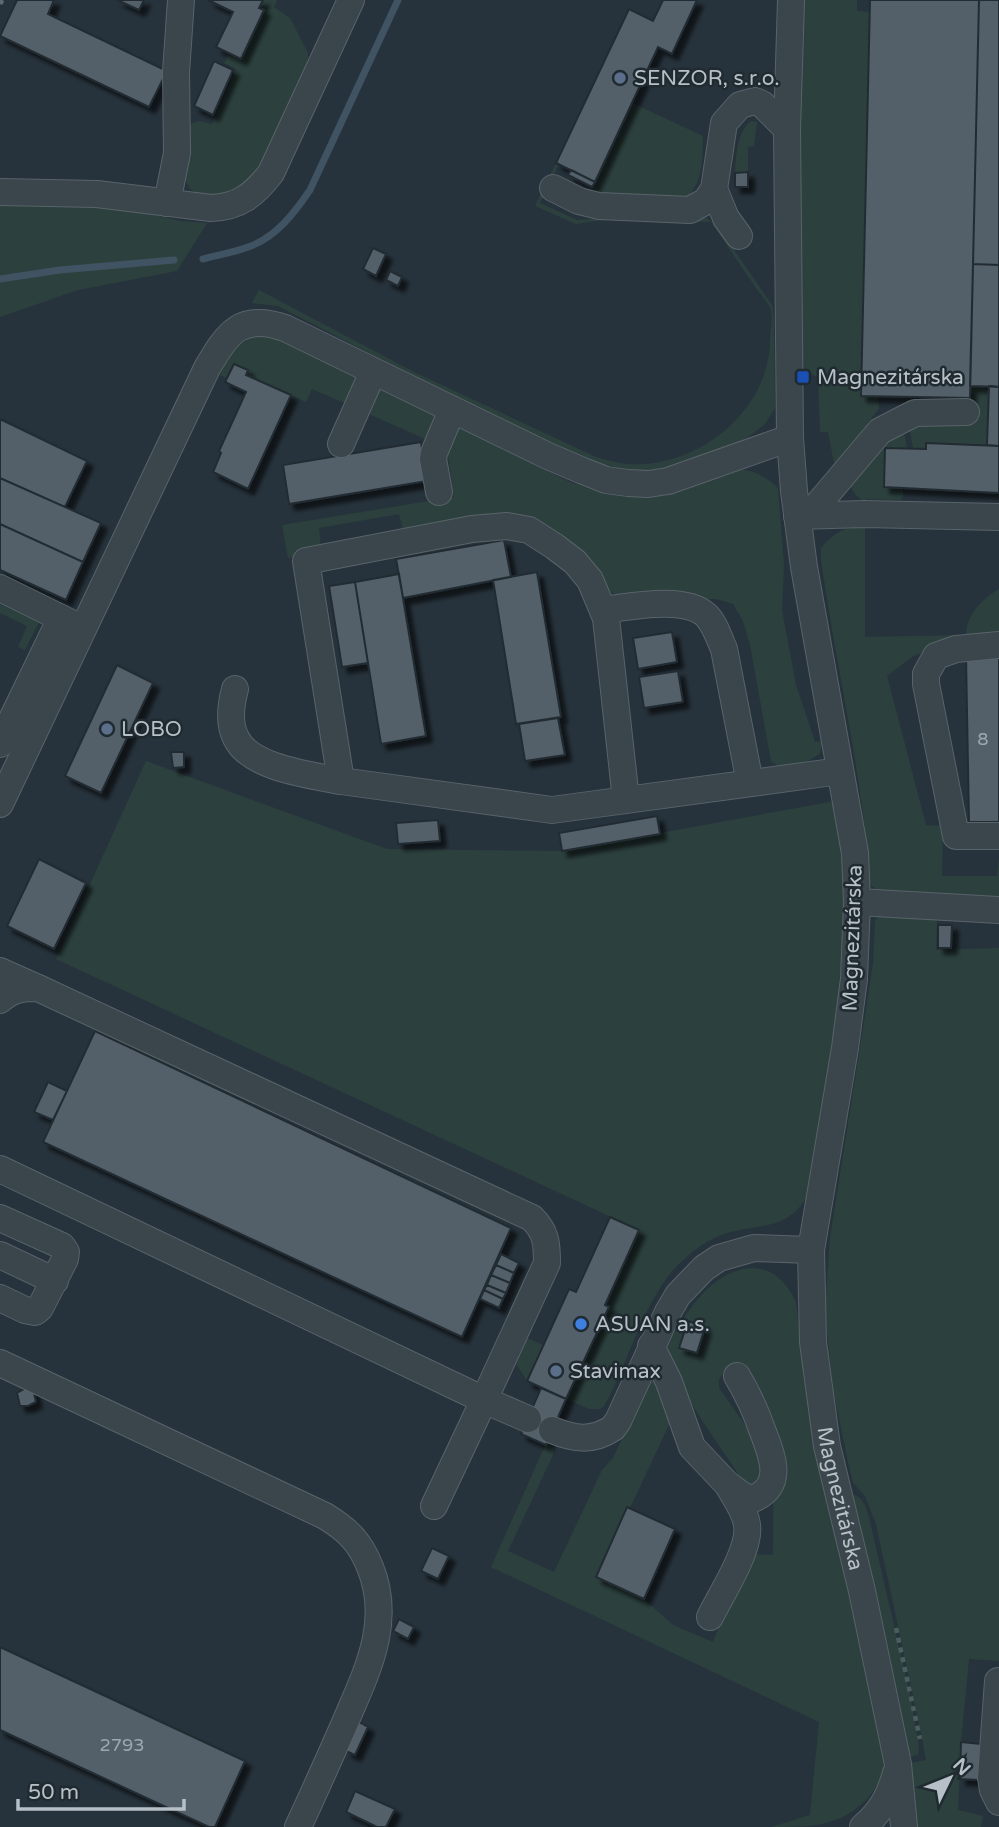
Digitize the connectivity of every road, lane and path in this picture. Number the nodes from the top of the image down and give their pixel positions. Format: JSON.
{"nodes":[{"id":1,"x":181,"y":0,"type":"edge"},
{"id":2,"x":351,"y":0,"type":"edge"},
{"id":3,"x":792,"y":0,"type":"edge"},
{"id":4,"x":788,"y":129,"type":"junction"},
{"id":5,"x":553,"y":188,"type":"dead end"},
{"id":6,"x":713,"y":189,"type":"junction"},
{"id":7,"x":0,"y":192,"type":"edge"},
{"id":8,"x":167,"y":203,"type":"junction"},
{"id":9,"x":739,"y":236,"type":"dead end"},
{"id":10,"x":373,"y":372,"type":"junction"},
{"id":11,"x":452,"y":410,"type":"junction"},
{"id":12,"x":967,"y":412,"type":"dead end"},
{"id":13,"x":790,"y":438,"type":"junction"},
{"id":14,"x":341,"y":444,"type":"dead end"},
{"id":15,"x":439,"y":492,"type":"dead end"},
{"id":16,"x":803,"y":516,"type":"junction"},
{"id":17,"x":999,"y":517,"type":"edge"},
{"id":18,"x":0,"y":588,"type":"edge"},
{"id":19,"x":603,"y":610,"type":"junction"},
{"id":20,"x":72,"y":623,"type":"junction"},
{"id":21,"x":999,"y":645,"type":"edge"},
{"id":22,"x":234,"y":689,"type":"dead end"},
{"id":23,"x":0,"y":744,"type":"edge"},
{"id":24,"x":840,"y":771,"type":"junction"},
{"id":25,"x":341,"y":781,"type":"junction"},
{"id":26,"x":750,"y":783,"type":"junction"},
{"id":27,"x":626,"y":800,"type":"junction"},
{"id":28,"x":0,"y":804,"type":"edge"},
{"id":29,"x":999,"y":836,"type":"edge"},
{"id":30,"x":857,"y":902,"type":"junction"},
{"id":31,"x":999,"y":909,"type":"edge"},
{"id":32,"x":0,"y":971,"type":"edge"},
{"id":33,"x":38,"y":988,"type":"junction"},
{"id":34,"x":0,"y":1000,"type":"edge"},
{"id":35,"x":0,"y":1169,"type":"edge"},
{"id":36,"x":0,"y":1218,"type":"edge"},
{"id":37,"x":811,"y":1250,"type":"junction"},
{"id":38,"x":0,"y":1255,"type":"edge"},
{"id":39,"x":55,"y":1281,"type":"junction"},
{"id":40,"x":0,"y":1298,"type":"edge"},
{"id":41,"x":651,"y":1346,"type":"junction"},
{"id":42,"x":0,"y":1363,"type":"edge"},
{"id":43,"x":737,"y":1376,"type":"dead end"},
{"id":44,"x":484,"y":1400,"type":"junction"},
{"id":45,"x":528,"y":1419,"type":"dead end"},
{"id":46,"x":552,"y":1430,"type":"dead end"},
{"id":47,"x":727,"y":1484,"type":"junction"},
{"id":48,"x":434,"y":1506,"type":"dead end"},
{"id":49,"x":710,"y":1617,"type":"dead end"},
{"id":50,"x":998,"y":1681,"type":"edge"},
{"id":51,"x":898,"y":1764,"type":"junction"},
{"id":52,"x":999,"y":1802,"type":"edge"},
{"id":53,"x":298,"y":1827,"type":"edge"},
{"id":54,"x":863,"y":1827,"type":"edge"},
{"id":55,"x":904,"y":1827,"type":"edge"}],
"edges":[{"from":1,"to":8,"type":"street"},
{"from":2,"to":8,"type":"street"},
{"from":3,"to":4,"type":"street","name":"Magnezitárska"},
{"from":4,"to":6,"type":"street"},
{"from":4,"to":13,"type":"street","name":"Magnezitárska"},
{"from":5,"to":6,"type":"street"},
{"from":6,"to":9,"type":"street"},
{"from":7,"to":8,"type":"street"},
{"from":10,"to":11,"type":"street"},
{"from":10,"to":14,"type":"street"},
{"from":10,"to":20,"type":"street"},
{"from":11,"to":13,"type":"street"},
{"from":11,"to":15,"type":"street"},
{"from":12,"to":16,"type":"street"},
{"from":13,"to":16,"type":"street","name":"Magnezitárska"},
{"from":16,"to":17,"type":"street"},
{"from":16,"to":24,"type":"street","name":"Magnezitárska"},
{"from":18,"to":20,"type":"street"},
{"from":19,"to":25,"type":"street"},
{"from":19,"to":26,"type":"street"},
{"from":19,"to":27,"type":"street"},
{"from":20,"to":23,"type":"street"},
{"from":20,"to":28,"type":"street"},
{"from":21,"to":29,"type":"street"},
{"from":22,"to":25,"type":"street"},
{"from":24,"to":26,"type":"street"},
{"from":24,"to":30,"type":"street","name":"Magnezitárska"},
{"from":25,"to":27,"type":"street"},
{"from":26,"to":27,"type":"street"},
{"from":30,"to":31,"type":"street"},
{"from":30,"to":37,"type":"street","name":"Magnezitárska"},
{"from":32,"to":33,"type":"street"},
{"from":33,"to":34,"type":"street"},
{"from":33,"to":44,"type":"street"},
{"from":35,"to":44,"type":"street"},
{"from":36,"to":39,"type":"street"},
{"from":37,"to":41,"type":"street"},
{"from":37,"to":51,"type":"street","name":"Magnezitárska"},
{"from":38,"to":39,"type":"street"},
{"from":39,"to":40,"type":"street"},
{"from":41,"to":46,"type":"street"},
{"from":41,"to":47,"type":"street"},
{"from":42,"to":53,"type":"street"},
{"from":43,"to":47,"type":"street"},
{"from":44,"to":45,"type":"street"},
{"from":44,"to":48,"type":"street"},
{"from":47,"to":49,"type":"street"},
{"from":50,"to":52,"type":"street"},
{"from":51,"to":54,"type":"street"},
{"from":51,"to":55,"type":"street","name":"Magnezitárska"}]}
